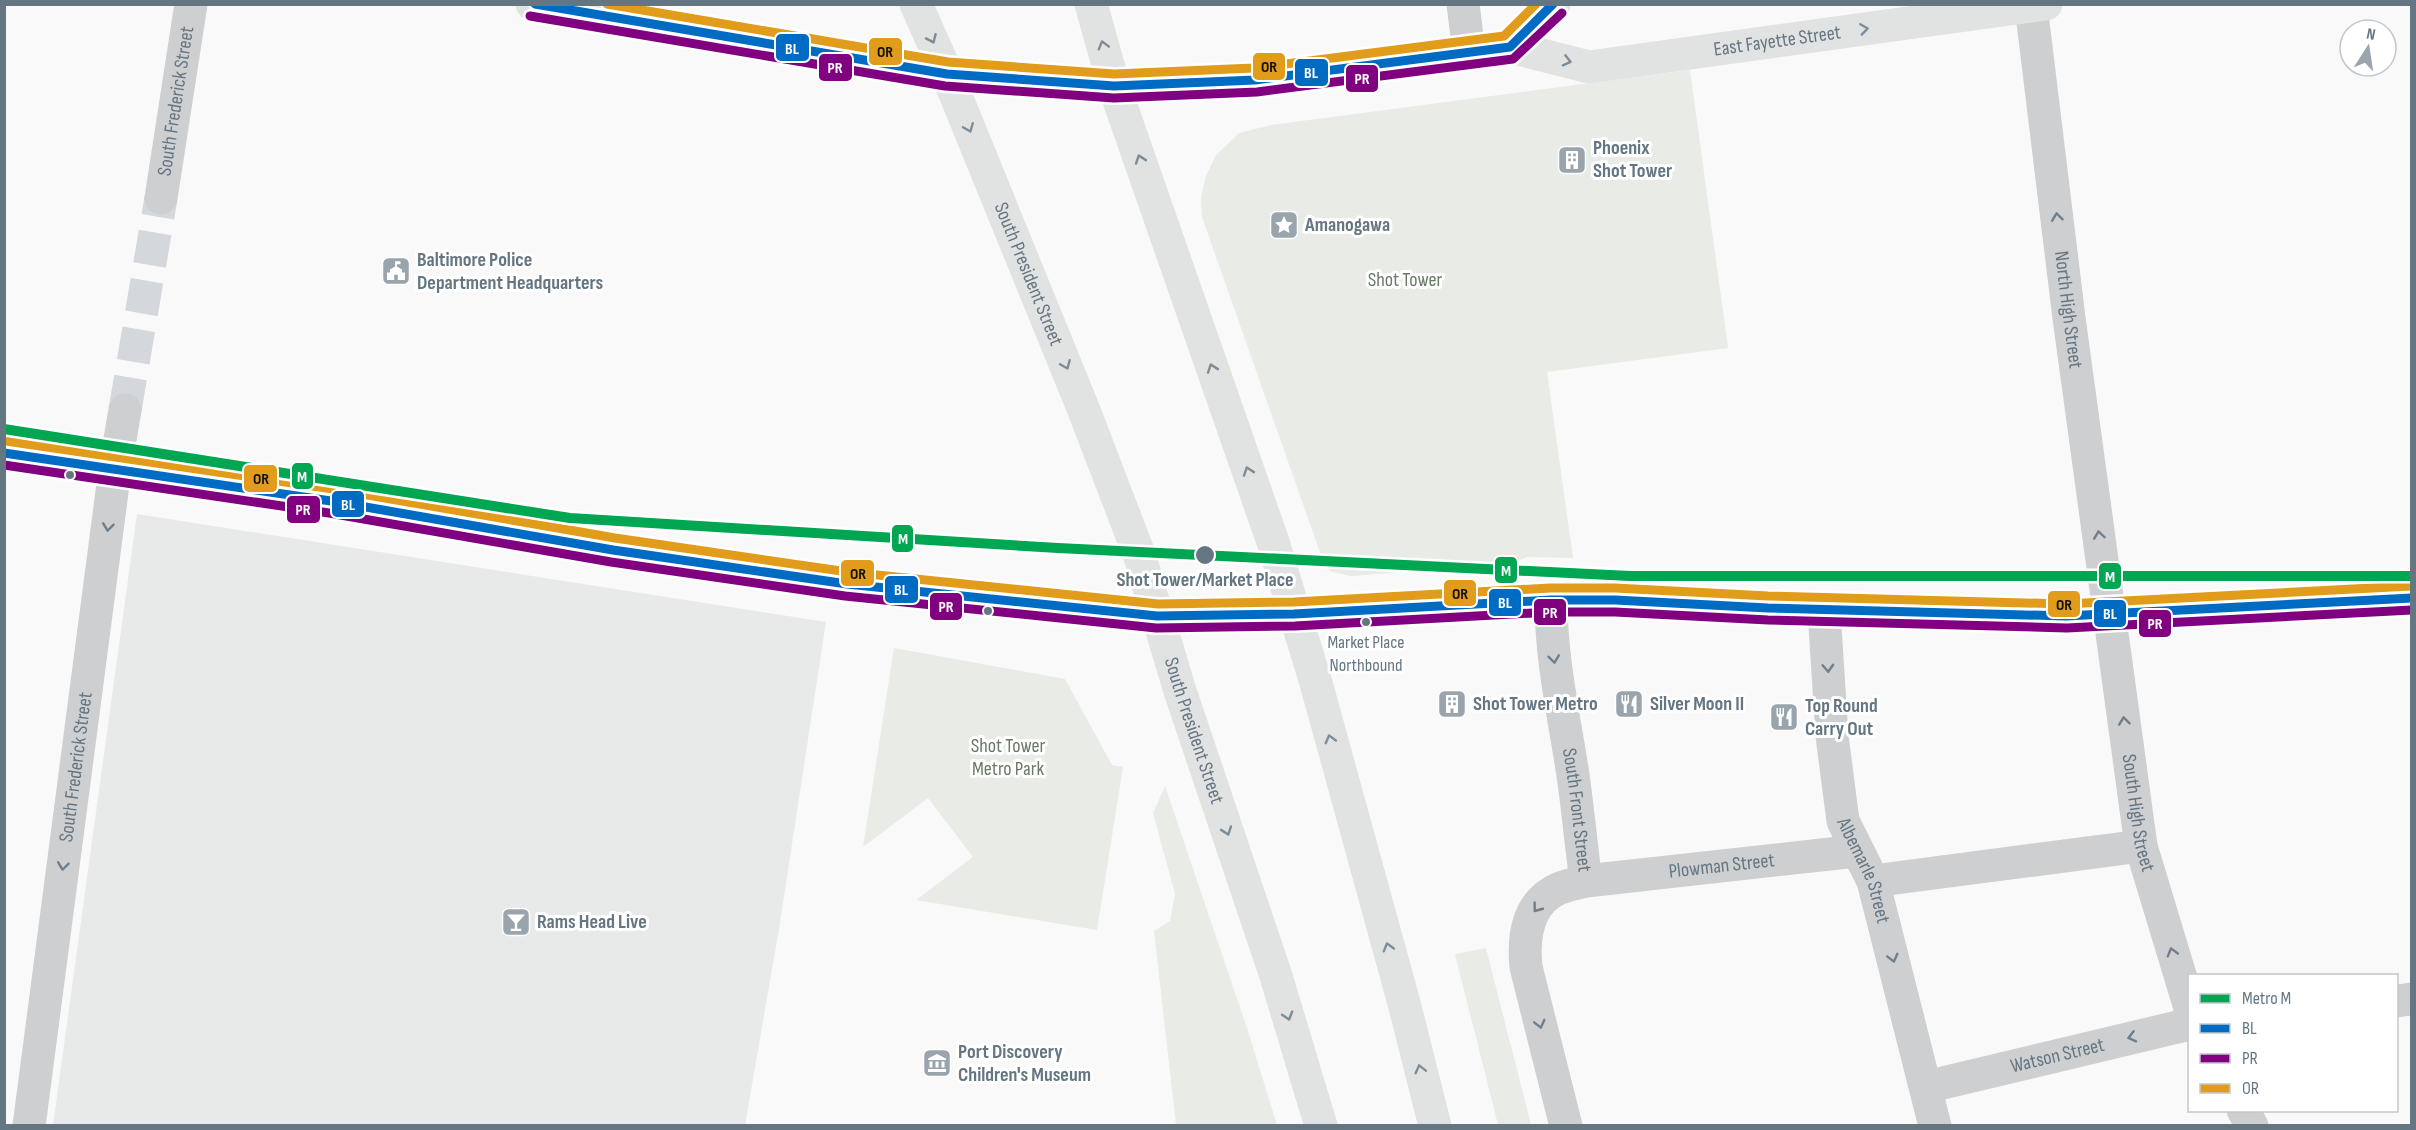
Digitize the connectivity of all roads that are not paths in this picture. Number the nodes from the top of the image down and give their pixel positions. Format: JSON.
{"nodes":[{"id":1,"x":191,"y":4,"type":"edge"},
{"id":2,"x":916,"y":4,"type":"edge"},
{"id":3,"x":1091,"y":4,"type":"edge"},
{"id":4,"x":1463,"y":4,"type":"edge"},
{"id":5,"x":1554,"y":4,"type":"edge"},
{"id":6,"x":548,"y":5,"type":"edge"},
{"id":7,"x":2039,"y":5,"type":"edge"},
{"id":8,"x":1510,"y":47,"type":"junction"},
{"id":9,"x":1469,"y":52,"type":"junction"},
{"id":10,"x":947,"y":74,"type":"junction"},
{"id":11,"x":1114,"y":86,"type":"junction"},
{"id":12,"x":161,"y":198,"type":"tunnel mouth"},
{"id":13,"x":125,"y":410,"type":"tunnel mouth"},
{"id":14,"x":4,"y":453,"type":"edge"},
{"id":15,"x":115,"y":469,"type":"junction"},
{"id":16,"x":2412,"y":598,"type":"edge"},
{"id":17,"x":1551,"y":600,"type":"junction"},
{"id":18,"x":1824,"y":610,"type":"junction"},
{"id":19,"x":1294,"y":614,"type":"junction"},
{"id":20,"x":2110,"y":614,"type":"junction"},
{"id":21,"x":1157,"y":616,"type":"junction"},
{"id":22,"x":2141,"y":846,"type":"junction"},
{"id":23,"x":1857,"y":851,"type":"junction"},
{"id":24,"x":1586,"y":880,"type":"junction"},
{"id":25,"x":1873,"y":881,"type":"junction"},
{"id":26,"x":2188,"y":1001,"type":"edge"},
{"id":27,"x":2188,"y":1024,"type":"edge"},
{"id":28,"x":1926,"y":1088,"type":"junction"},
{"id":29,"x":2244,"y":1112,"type":"edge"},
{"id":30,"x":28,"y":1125,"type":"edge"},
{"id":31,"x":1321,"y":1125,"type":"edge"},
{"id":32,"x":1435,"y":1125,"type":"edge"},
{"id":33,"x":1566,"y":1125,"type":"edge"},
{"id":34,"x":1935,"y":1125,"type":"edge"},
{"id":35,"x":2252,"y":1125,"type":"edge"}],
"edges":[{"from":1,"to":12,"type":"street","name":"South Frederick Street"},
{"from":2,"to":10,"type":"main road","name":"South President Street","one_way":true},
{"from":11,"to":3,"type":"main road","one_way":true},
{"from":4,"to":9,"type":"street"},
{"from":5,"to":8,"type":"main road"},
{"from":6,"to":10,"type":"main road","name":"East Fayette Street"},
{"from":8,"to":7,"type":"main road","name":"East Fayette Street","one_way":true},
{"from":20,"to":7,"type":"street","name":"North High Street","one_way":true},
{"from":8,"to":9,"type":"main road","name":"East Fayette Street"},
{"from":9,"to":11,"type":"main road","name":"East Fayette Street"},
{"from":10,"to":11,"type":"main road","name":"East Fayette Street"},
{"from":10,"to":21,"type":"main road","name":"South President Street","one_way":true},
{"from":19,"to":11,"type":"main road","one_way":true},
{"from":13,"to":15,"type":"street","name":"South Frederick Street"},
{"from":14,"to":15,"type":"main road"},
{"from":15,"to":21,"type":"main road"},
{"from":15,"to":30,"type":"street","name":"South Frederick Street","one_way":true},
{"from":16,"to":20,"type":"main road"},
{"from":17,"to":18,"type":"main road"},
{"from":17,"to":19,"type":"main road"},
{"from":17,"to":24,"type":"street","name":"South Front Street","one_way":true},
{"from":18,"to":20,"type":"main road"},
{"from":18,"to":23,"type":"street","name":"Albemarle Street","one_way":true},
{"from":19,"to":21,"type":"main road"},
{"from":32,"to":19,"type":"main road","one_way":true},
{"from":22,"to":20,"type":"street","name":"South High Street","one_way":true},
{"from":21,"to":31,"type":"main road","name":"South President Street","one_way":true},
{"from":22,"to":25,"type":"street"},
{"from":26,"to":22,"type":"street","name":"South High Street","one_way":true},
{"from":23,"to":24,"type":"street","name":"Plowman Street"},
{"from":23,"to":25,"type":"street","name":"Albemarle Street"},
{"from":24,"to":33,"type":"street","name":"South Front Street","one_way":true},
{"from":25,"to":28,"type":"street","name":"Albemarle Street","one_way":true},
{"from":27,"to":28,"type":"street","name":"Watson Street","one_way":true},
{"from":28,"to":34,"type":"street","name":"Albemarle Street"},
{"from":29,"to":35,"type":"street"}]}
